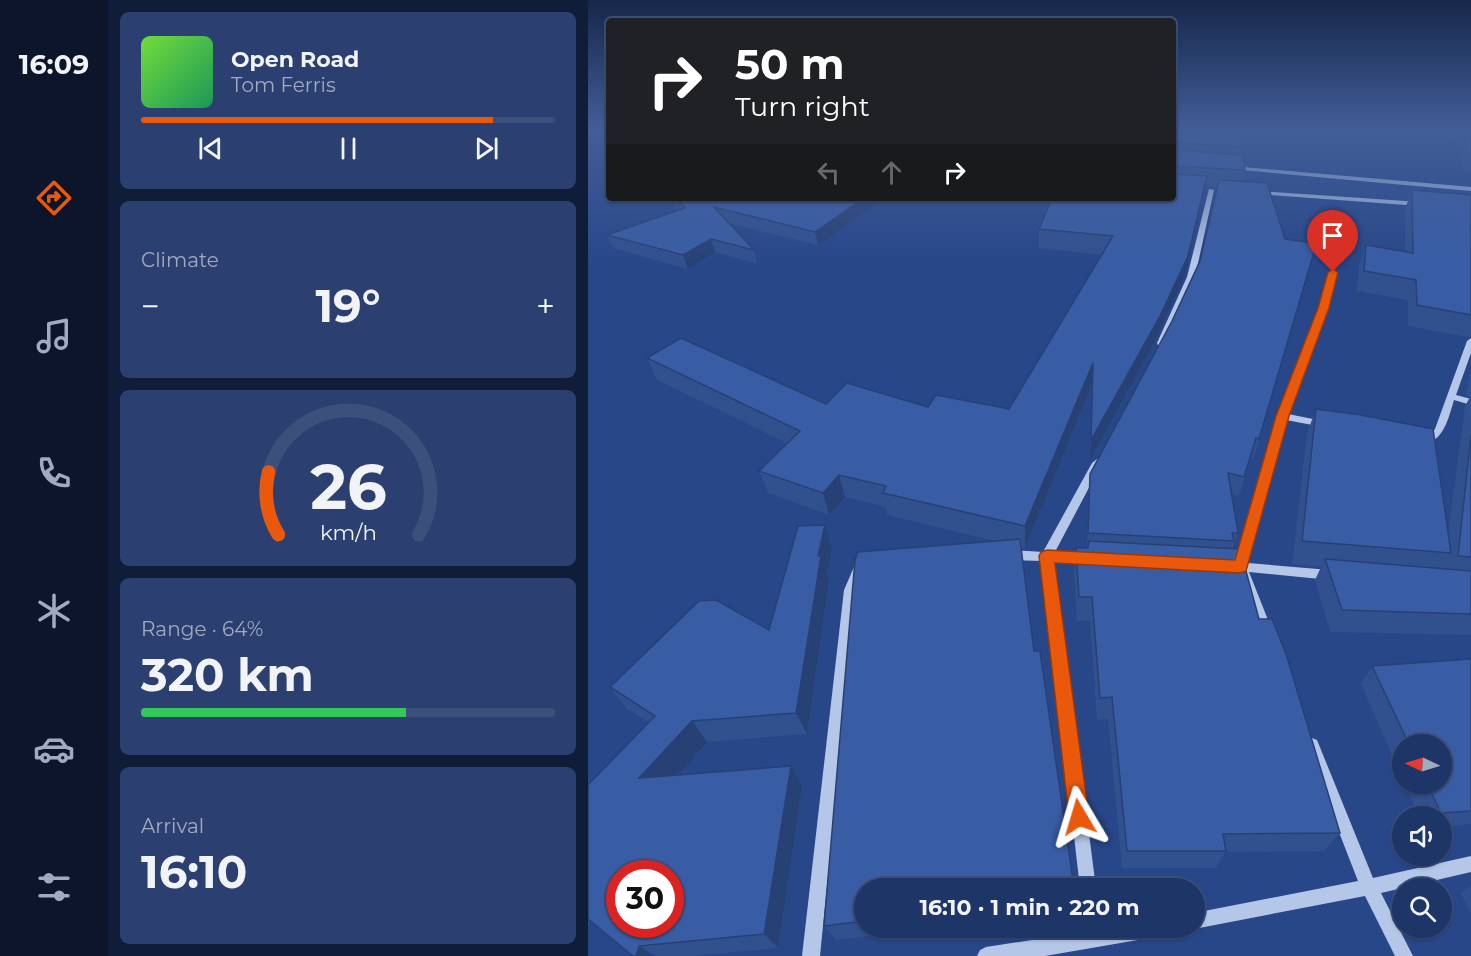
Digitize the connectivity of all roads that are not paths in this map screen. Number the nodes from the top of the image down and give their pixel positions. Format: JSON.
{"nodes":[{"id":1,"x":1316,"y":175,"type":"edge"},
{"id":2,"x":1409,"y":182,"type":"junction"},
{"id":3,"x":1471,"y":189,"type":"edge"},
{"id":4,"x":1212,"y":190,"type":"edge"},
{"id":5,"x":1255,"y":193,"type":"edge"},
{"id":6,"x":1418,"y":204,"type":"junction"},
{"id":7,"x":1429,"y":205,"type":"edge"},
{"id":8,"x":1333,"y":272,"type":"dead end"},
{"id":9,"x":1471,"y":341,"type":"edge"},
{"id":10,"x":1158,"y":349,"type":"edge"},
{"id":11,"x":1451,"y":396,"type":"junction"},
{"id":12,"x":1471,"y":402,"type":"edge"},
{"id":13,"x":1282,"y":416,"type":"junction"},
{"id":14,"x":1329,"y":425,"type":"edge"},
{"id":15,"x":1408,"y":439,"type":"edge"},
{"id":16,"x":1102,"y":452,"type":"edge"},
{"id":17,"x":999,"y":555,"type":"edge"},
{"id":18,"x":1047,"y":556,"type":"junction"},
{"id":19,"x":870,"y":558,"type":"edge"},
{"id":20,"x":1104,"y":559,"type":"edge"},
{"id":21,"x":1218,"y":566,"type":"edge"},
{"id":22,"x":1240,"y":567,"type":"junction"},
{"id":23,"x":1344,"y":576,"type":"edge"},
{"id":24,"x":1272,"y":644,"type":"edge"},
{"id":25,"x":1307,"y":732,"type":"edge"},
{"id":26,"x":1471,"y":864,"type":"edge"},
{"id":27,"x":1087,"y":878,"type":"edge"},
{"id":28,"x":1369,"y":886,"type":"junction"},
{"id":29,"x":1205,"y":919,"type":"edge"},
{"id":30,"x":1070,"y":938,"type":"edge"},
{"id":31,"x":811,"y":956,"type":"edge"},
{"id":32,"x":986,"y":956,"type":"edge"},
{"id":33,"x":1404,"y":956,"type":"edge"}],
"edges":[{"from":1,"to":2,"type":"street"},
{"from":2,"to":3,"type":"street"},
{"from":2,"to":6,"type":"street"},
{"from":4,"to":10,"type":"street"},
{"from":5,"to":6,"type":"street"},
{"from":6,"to":7,"type":"street"},
{"from":8,"to":13,"type":"street"},
{"from":9,"to":11,"type":"street"},
{"from":11,"to":12,"type":"street"},
{"from":11,"to":15,"type":"street"},
{"from":13,"to":14,"type":"street"},
{"from":13,"to":22,"type":"street"},
{"from":16,"to":18,"type":"street"},
{"from":17,"to":18,"type":"street"},
{"from":18,"to":20,"type":"street"},
{"from":18,"to":27,"type":"street"},
{"from":19,"to":31,"type":"street"},
{"from":21,"to":22,"type":"street"},
{"from":22,"to":23,"type":"street"},
{"from":22,"to":24,"type":"street"},
{"from":25,"to":28,"type":"street"},
{"from":26,"to":28,"type":"street"},
{"from":28,"to":29,"type":"street"},
{"from":28,"to":33,"type":"street"},
{"from":30,"to":32,"type":"street"}]}
